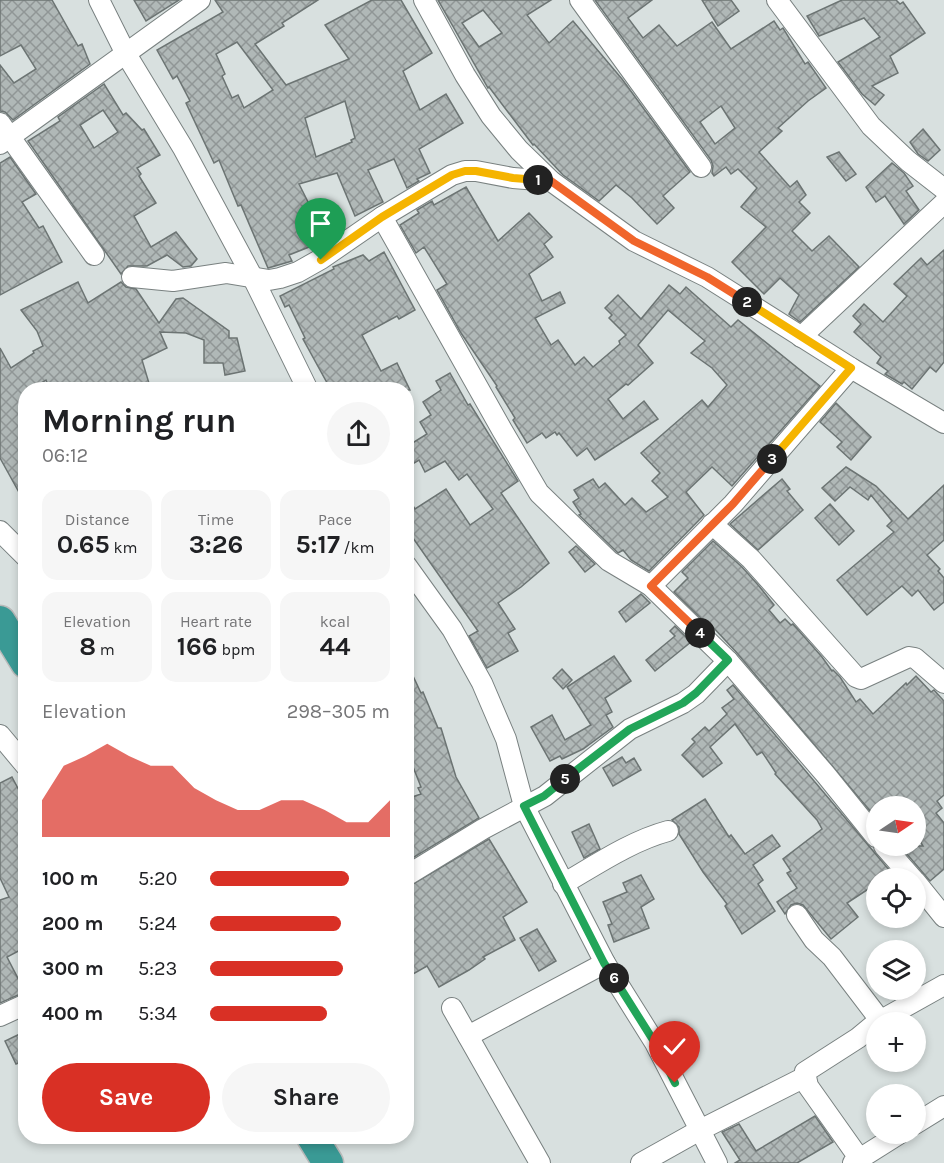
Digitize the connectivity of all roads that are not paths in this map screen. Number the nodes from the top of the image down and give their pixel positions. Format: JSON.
{"nodes":[{"id":1,"x":99,"y":0,"type":"edge"},
{"id":2,"x":200,"y":0,"type":"edge"},
{"id":3,"x":424,"y":0,"type":"edge"},
{"id":4,"x":580,"y":0,"type":"edge"},
{"id":5,"x":777,"y":0,"type":"edge"},
{"id":6,"x":126,"y":54,"type":"junction"},
{"id":7,"x":4,"y":135,"type":"edge"},
{"id":8,"x":701,"y":167,"type":"dead end"},
{"id":9,"x":551,"y":181,"type":"junction"},
{"id":10,"x":944,"y":189,"type":"edge"},
{"id":11,"x":944,"y":203,"type":"edge"},
{"id":12,"x":382,"y":217,"type":"junction"},
{"id":13,"x":94,"y":255,"type":"dead end"},
{"id":14,"x":132,"y":277,"type":"dead end"},
{"id":15,"x":253,"y":278,"type":"junction"},
{"id":16,"x":801,"y":337,"type":"junction"},
{"id":17,"x":851,"y":368,"type":"junction"},
{"id":18,"x":304,"y":382,"type":"edge"},
{"id":19,"x":944,"y":423,"type":"edge"},
{"id":20,"x":712,"y":524,"type":"junction"},
{"id":21,"x":0,"y":531,"type":"edge"},
{"id":22,"x":18,"y":549,"type":"edge"},
{"id":23,"x":414,"y":576,"type":"edge"},
{"id":24,"x":651,"y":586,"type":"junction"},
{"id":25,"x":0,"y":621,"type":"edge"},
{"id":26,"x":18,"y":650,"type":"edge"},
{"id":27,"x":728,"y":660,"type":"junction"},
{"id":28,"x":944,"y":683,"type":"edge"},
{"id":29,"x":0,"y":735,"type":"edge"},
{"id":30,"x":18,"y":756,"type":"edge"},
{"id":31,"x":524,"y":806,"type":"junction"},
{"id":32,"x":866,"y":825,"type":"edge"},
{"id":33,"x":668,"y":831,"type":"dead end"},
{"id":34,"x":893,"y":856,"type":"edge"},
{"id":35,"x":903,"y":868,"type":"edge"},
{"id":36,"x":414,"y":871,"type":"edge"},
{"id":37,"x":563,"y":884,"type":"junction"},
{"id":38,"x":926,"y":895,"type":"edge"},
{"id":39,"x":797,"y":915,"type":"dead end"},
{"id":40,"x":944,"y":917,"type":"edge"},
{"id":41,"x":604,"y":963,"type":"junction"},
{"id":42,"x":944,"y":985,"type":"edge"},
{"id":43,"x":18,"y":1008,"type":"edge"},
{"id":44,"x":452,"y":1008,"type":"dead end"},
{"id":45,"x":870,"y":1012,"type":"edge"},
{"id":46,"x":895,"y":1012,"type":"edge"},
{"id":47,"x":0,"y":1016,"type":"edge"},
{"id":48,"x":866,"y":1031,"type":"edge"},
{"id":49,"x":468,"y":1036,"type":"junction"},
{"id":50,"x":805,"y":1077,"type":"junction"},
{"id":51,"x":944,"y":1106,"type":"edge"},
{"id":52,"x":926,"y":1117,"type":"edge"},
{"id":53,"x":700,"y":1130,"type":"junction"},
{"id":54,"x":316,"y":1144,"type":"edge"},
{"id":55,"x":882,"y":1144,"type":"edge"},
{"id":56,"x":856,"y":1160,"type":"edge"},
{"id":57,"x":328,"y":1163,"type":"edge"},
{"id":58,"x":540,"y":1163,"type":"edge"},
{"id":59,"x":642,"y":1163,"type":"edge"},
{"id":60,"x":717,"y":1163,"type":"edge"}],
"edges":[{"from":1,"to":6,"type":"street"},
{"from":2,"to":6,"type":"street"},
{"from":3,"to":9,"type":"street"},
{"from":4,"to":8,"type":"street"},
{"from":5,"to":10,"type":"street"},
{"from":6,"to":7,"type":"street"},
{"from":6,"to":15,"type":"street"},
{"from":7,"to":13,"type":"street"},
{"from":9,"to":12,"type":"street"},
{"from":9,"to":16,"type":"street"},
{"from":11,"to":16,"type":"street"},
{"from":12,"to":15,"type":"street"},
{"from":12,"to":24,"type":"street"},
{"from":14,"to":15,"type":"street"},
{"from":15,"to":18,"type":"street"},
{"from":16,"to":17,"type":"street"},
{"from":17,"to":19,"type":"street"},
{"from":17,"to":20,"type":"street"},
{"from":20,"to":24,"type":"street"},
{"from":20,"to":28,"type":"street"},
{"from":21,"to":22,"type":"street"},
{"from":23,"to":31,"type":"street"},
{"from":24,"to":27,"type":"street"},
{"from":25,"to":26,"type":"highway"},
{"from":27,"to":31,"type":"street"},
{"from":27,"to":32,"type":"street"},
{"from":29,"to":30,"type":"street"},
{"from":31,"to":36,"type":"street"},
{"from":31,"to":37,"type":"street"},
{"from":33,"to":37,"type":"street"},
{"from":34,"to":35,"type":"street"},
{"from":37,"to":41,"type":"street"},
{"from":38,"to":40,"type":"street"},
{"from":39,"to":45,"type":"street"},
{"from":41,"to":49,"type":"street"},
{"from":41,"to":53,"type":"street"},
{"from":42,"to":46,"type":"street"},
{"from":43,"to":47,"type":"street"},
{"from":44,"to":49,"type":"street"},
{"from":48,"to":50,"type":"street"},
{"from":49,"to":58,"type":"street"},
{"from":50,"to":53,"type":"street"},
{"from":50,"to":56,"type":"street"},
{"from":51,"to":52,"type":"street"},
{"from":53,"to":59,"type":"street"},
{"from":53,"to":60,"type":"street"},
{"from":54,"to":57,"type":"highway"},
{"from":55,"to":56,"type":"street"}]}
